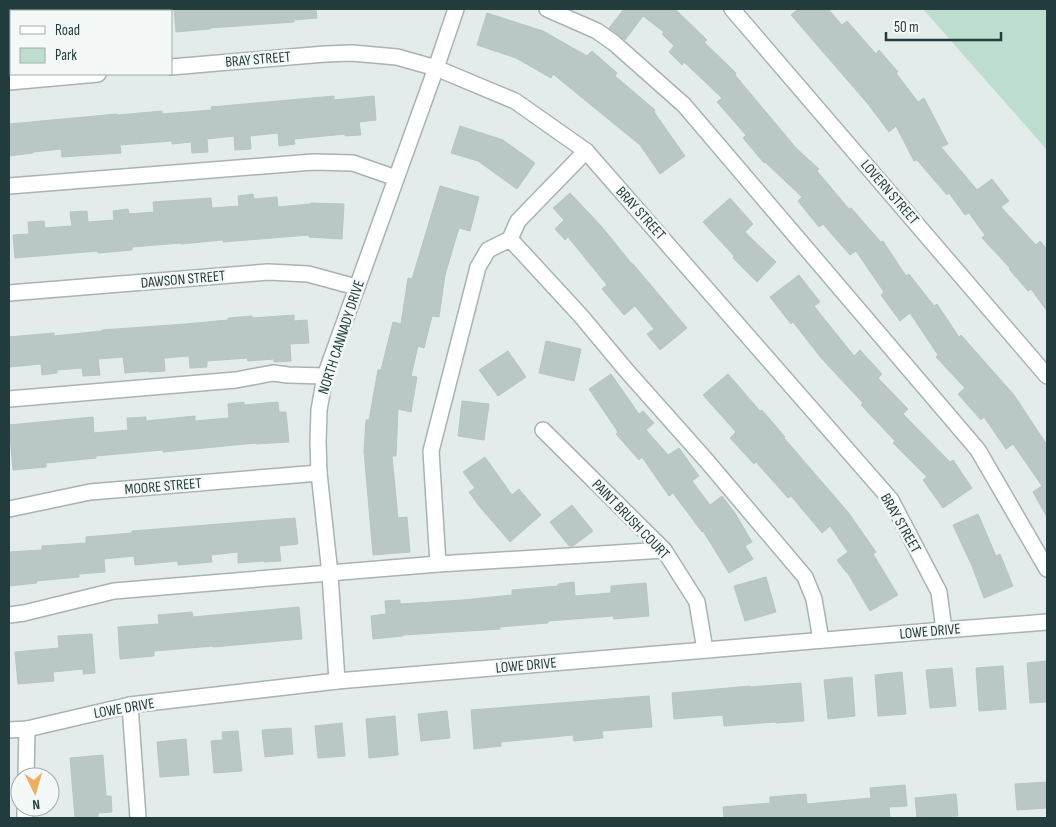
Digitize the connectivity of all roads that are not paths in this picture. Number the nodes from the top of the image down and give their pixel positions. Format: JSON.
{"nodes":[{"id":1,"x":456,"y":9,"type":"edge"},
{"id":2,"x":548,"y":9,"type":"edge"},
{"id":3,"x":732,"y":9,"type":"edge"},
{"id":4,"x":172,"y":67,"type":"edge"},
{"id":5,"x":436,"y":68,"type":"junction"},
{"id":6,"x":69,"y":75,"type":"edge"},
{"id":7,"x":40,"y":76,"type":"edge"},
{"id":8,"x":9,"y":82,"type":"edge"},
{"id":9,"x":586,"y":152,"type":"junction"},
{"id":10,"x":396,"y":178,"type":"junction"},
{"id":11,"x":9,"y":186,"type":"edge"},
{"id":12,"x":510,"y":239,"type":"junction"},
{"id":13,"x":356,"y":287,"type":"junction"},
{"id":14,"x":9,"y":293,"type":"edge"},
{"id":15,"x":325,"y":376,"type":"junction"},
{"id":16,"x":1047,"y":376,"type":"edge"},
{"id":17,"x":9,"y":399,"type":"edge"},
{"id":18,"x":543,"y":430,"type":"dead end"},
{"id":19,"x":319,"y":473,"type":"junction"},
{"id":20,"x":9,"y":509,"type":"edge"},
{"id":21,"x":664,"y":550,"type":"junction"},
{"id":22,"x":438,"y":564,"type":"junction"},
{"id":23,"x":1047,"y":569,"type":"edge"},
{"id":24,"x":330,"y":574,"type":"junction"},
{"id":25,"x":9,"y":615,"type":"edge"},
{"id":26,"x":1047,"y":622,"type":"edge"},
{"id":27,"x":944,"y":630,"type":"junction"},
{"id":28,"x":821,"y":640,"type":"junction"},
{"id":29,"x":705,"y":650,"type":"junction"},
{"id":30,"x":337,"y":681,"type":"junction"},
{"id":31,"x":130,"y":705,"type":"junction"},
{"id":32,"x":28,"y":729,"type":"junction"},
{"id":33,"x":9,"y":730,"type":"edge"},
{"id":34,"x":26,"y":767,"type":"edge"},
{"id":35,"x":138,"y":818,"type":"edge"}],
"edges":[{"from":1,"to":5,"type":"street","name":"NORTH CANNADY DRIVE"},
{"from":2,"to":23,"type":"street"},
{"from":3,"to":16,"type":"street","name":"LOVERN STREET"},
{"from":4,"to":5,"type":"street","name":"BRAY STREET"},
{"from":5,"to":9,"type":"street","name":"BRAY STREET"},
{"from":5,"to":10,"type":"street","name":"NORTH CANNADY DRIVE"},
{"from":6,"to":7,"type":"street"},
{"from":7,"to":8,"type":"street"},
{"from":9,"to":12,"type":"street"},
{"from":9,"to":27,"type":"street","name":"BRAY STREET"},
{"from":10,"to":11,"type":"street"},
{"from":10,"to":13,"type":"street","name":"NORTH CANNADY DRIVE"},
{"from":12,"to":22,"type":"street"},
{"from":12,"to":28,"type":"street"},
{"from":13,"to":14,"type":"street","name":"DAWSON STREET"},
{"from":13,"to":15,"type":"street","name":"NORTH CANNADY DRIVE"},
{"from":15,"to":17,"type":"street"},
{"from":15,"to":19,"type":"street","name":"NORTH CANNADY DRIVE"},
{"from":18,"to":21,"type":"street","name":"PAINT BRUSH COURT"},
{"from":19,"to":20,"type":"street","name":"MOORE STREET"},
{"from":19,"to":24,"type":"street","name":"NORTH CANNADY DRIVE"},
{"from":21,"to":22,"type":"street"},
{"from":21,"to":29,"type":"street","name":"PAINT BRUSH COURT"},
{"from":22,"to":24,"type":"street"},
{"from":24,"to":25,"type":"street"},
{"from":24,"to":30,"type":"street","name":"NORTH CANNADY DRIVE"},
{"from":26,"to":27,"type":"street","name":"LOWE DRIVE"},
{"from":27,"to":28,"type":"street","name":"LOWE DRIVE"},
{"from":28,"to":29,"type":"street","name":"LOWE DRIVE"},
{"from":29,"to":30,"type":"street","name":"LOWE DRIVE"},
{"from":30,"to":31,"type":"street","name":"LOWE DRIVE"},
{"from":31,"to":32,"type":"street","name":"LOWE DRIVE"},
{"from":31,"to":35,"type":"street"},
{"from":32,"to":33,"type":"street","name":"LOWE DRIVE"},
{"from":32,"to":34,"type":"street"}]}
